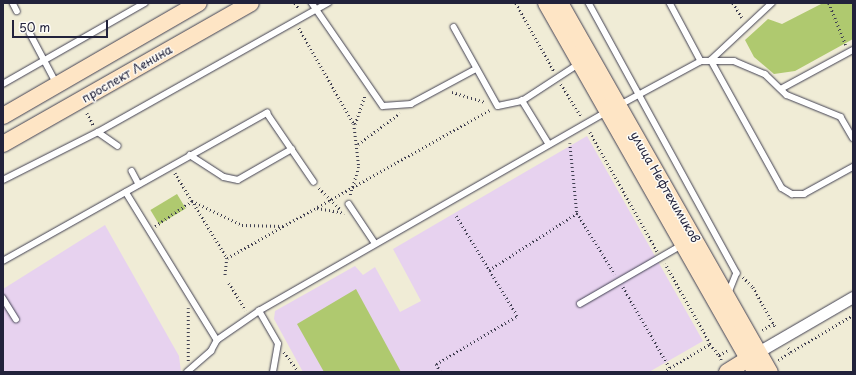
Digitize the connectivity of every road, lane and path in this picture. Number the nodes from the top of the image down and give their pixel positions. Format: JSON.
{"nodes":[{"id":1,"x":13,"y":3,"type":"edge"},
{"id":2,"x":146,"y":3,"type":"edge"},
{"id":3,"x":200,"y":3,"type":"edge"},
{"id":4,"x":251,"y":3,"type":"edge"},
{"id":5,"x":312,"y":3,"type":"edge"},
{"id":6,"x":328,"y":3,"type":"edge"},
{"id":7,"x":516,"y":3,"type":"edge"},
{"id":8,"x":546,"y":3,"type":"edge"},
{"id":9,"x":560,"y":3,"type":"edge"},
{"id":10,"x":589,"y":3,"type":"edge"},
{"id":11,"x":670,"y":3,"type":"edge"},
{"id":12,"x":733,"y":3,"type":"edge"},
{"id":13,"x":829,"y":3,"type":"edge"},
{"id":14,"x":774,"y":4,"type":"edge"},
{"id":15,"x":317,"y":10,"type":"junction"},
{"id":16,"x":18,"y":11,"type":"dead end"},
{"id":17,"x":295,"y":22,"type":"junction"},
{"id":18,"x":749,"y":26,"type":"junction"},
{"id":19,"x":454,"y":27,"type":"dead end"},
{"id":20,"x":30,"y":33,"type":"dead end"},
{"id":21,"x":851,"y":51,"type":"edge"},
{"id":22,"x":585,"y":59,"type":"junction"},
{"id":23,"x":710,"y":60,"type":"junction"},
{"id":24,"x":43,"y":61,"type":"junction"},
{"id":25,"x":701,"y":61,"type":"junction"},
{"id":26,"x":476,"y":69,"type":"junction"},
{"id":27,"x":557,"y":76,"type":"junction"},
{"id":28,"x":3,"y":84,"type":"edge"},
{"id":29,"x":58,"y":85,"type":"junction"},
{"id":30,"x":368,"y":87,"type":"junction"},
{"id":31,"x":440,"y":89,"type":"junction"},
{"id":32,"x":781,"y":89,"type":"junction"},
{"id":33,"x":638,"y":95,"type":"junction"},
{"id":34,"x":522,"y":101,"type":"junction"},
{"id":35,"x":411,"y":104,"type":"junction"},
{"id":36,"x":498,"y":106,"type":"junction"},
{"id":37,"x":613,"y":108,"type":"junction"},
{"id":38,"x":3,"y":116,"type":"edge"},
{"id":39,"x":354,"y":124,"type":"junction"},
{"id":40,"x":586,"y":124,"type":"junction"},
{"id":41,"x":98,"y":132,"type":"junction"},
{"id":42,"x":569,"y":134,"type":"junction"},
{"id":43,"x":853,"y":138,"type":"edge"},
{"id":44,"x":3,"y":144,"type":"edge"},
{"id":45,"x":358,"y":144,"type":"junction"},
{"id":46,"x":549,"y":145,"type":"junction"},
{"id":47,"x":118,"y":146,"type":"dead end"},
{"id":48,"x":292,"y":149,"type":"junction"},
{"id":49,"x":190,"y":154,"type":"junction"},
{"id":50,"x":170,"y":166,"type":"junction"},
{"id":51,"x":853,"y":167,"type":"edge"},
{"id":52,"x":132,"y":171,"type":"dead end"},
{"id":53,"x":3,"y":180,"type":"edge"},
{"id":54,"x":314,"y":182,"type":"joint"},
{"id":55,"x":139,"y":184,"type":"junction"},
{"id":56,"x":351,"y":188,"type":"junction"},
{"id":57,"x":126,"y":192,"type":"junction"},
{"id":58,"x":330,"y":200,"type":"junction"},
{"id":59,"x":192,"y":201,"type":"junction"},
{"id":60,"x":349,"y":204,"type":"joint"},
{"id":61,"x":316,"y":208,"type":"junction"},
{"id":62,"x":344,"y":213,"type":"junction"},
{"id":63,"x":577,"y":213,"type":"junction"},
{"id":64,"x":358,"y":216,"type":"junction"},
{"id":65,"x":456,"y":216,"type":"dead end"},
{"id":66,"x":283,"y":226,"type":"junction"},
{"id":67,"x":149,"y":230,"type":"junction"},
{"id":68,"x":689,"y":241,"type":"junction"},
{"id":69,"x":375,"y":243,"type":"junction"},
{"id":70,"x":227,"y":258,"type":"junction"},
{"id":71,"x":661,"y":258,"type":"junction"},
{"id":72,"x":3,"y":261,"type":"edge"},
{"id":73,"x":488,"y":270,"type":"junction"},
{"id":74,"x":737,"y":273,"type":"junction"},
{"id":75,"x":225,"y":277,"type":"dead end"},
{"id":76,"x":619,"y":281,"type":"junction"},
{"id":77,"x":229,"y":283,"type":"dead end"},
{"id":78,"x":190,"y":295,"type":"junction"},
{"id":79,"x":727,"y":297,"type":"junction"},
{"id":80,"x":853,"y":297,"type":"edge"},
{"id":81,"x":3,"y":298,"type":"edge"},
{"id":82,"x":580,"y":304,"type":"dead end"},
{"id":83,"x":259,"y":311,"type":"junction"},
{"id":84,"x":853,"y":315,"type":"edge"},
{"id":85,"x":250,"y":317,"type":"junction"},
{"id":86,"x":16,"y":319,"type":"dead end"},
{"id":87,"x":782,"y":338,"type":"junction"},
{"id":88,"x":217,"y":340,"type":"junction"},
{"id":89,"x":278,"y":344,"type":"junction"},
{"id":90,"x":710,"y":344,"type":"junction"},
{"id":91,"x":790,"y":352,"type":"dead end"},
{"id":92,"x":719,"y":355,"type":"dead end"},
{"id":93,"x":753,"y":355,"type":"junction"},
{"id":94,"x":670,"y":368,"type":"junction"},
{"id":95,"x":188,"y":370,"type":"edge"},
{"id":96,"x":272,"y":372,"type":"edge"},
{"id":97,"x":299,"y":372,"type":"edge"},
{"id":98,"x":440,"y":372,"type":"edge"},
{"id":99,"x":663,"y":372,"type":"edge"},
{"id":100,"x":727,"y":372,"type":"edge"},
{"id":101,"x":756,"y":372,"type":"edge"},
{"id":102,"x":770,"y":372,"type":"edge"}],
"edges":[{"from":1,"to":16,"type":"lane"},
{"from":2,"to":24,"type":"lane"},
{"from":3,"to":29,"type":"street","name":"проспект Ленина"},
{"from":4,"to":44,"type":"street","name":"проспект Ленина"},
{"from":5,"to":15,"type":"lane"},
{"from":6,"to":15,"type":"lane"},
{"from":7,"to":27,"type":"path"},
{"from":8,"to":22,"type":"street"},
{"from":9,"to":22,"type":"street","name":"улица Нефтехимиков"},
{"from":10,"to":33,"type":"lane"},
{"from":11,"to":25,"type":"lane"},
{"from":12,"to":18,"type":"path"},
{"from":13,"to":21,"type":"path"},
{"from":14,"to":18,"type":"lane"},
{"from":15,"to":17,"type":"lane"},
{"from":15,"to":30,"type":"lane"},
{"from":17,"to":39,"type":"path"},
{"from":17,"to":41,"type":"lane"},
{"from":18,"to":23,"type":"lane"},
{"from":19,"to":26,"type":"lane"},
{"from":20,"to":24,"type":"lane"},
{"from":21,"to":32,"type":"lane"},
{"from":22,"to":27,"type":"lane"},
{"from":22,"to":37,"type":"street","name":"улица Нефтехимиков"},
{"from":23,"to":25,"type":"lane"},
{"from":23,"to":32,"type":"lane"},
{"from":23,"to":51,"type":"lane"},
{"from":24,"to":28,"type":"lane"},
{"from":24,"to":29,"type":"lane"},
{"from":25,"to":33,"type":"lane"},
{"from":26,"to":31,"type":"lane"},
{"from":26,"to":36,"type":"lane"},
{"from":27,"to":34,"type":"lane"},
{"from":27,"to":40,"type":"path"},
{"from":29,"to":38,"type":"street","name":"проспект Ленина"},
{"from":30,"to":35,"type":"lane"},
{"from":30,"to":39,"type":"path"},
{"from":31,"to":35,"type":"lane"},
{"from":31,"to":36,"type":"path"},
{"from":32,"to":43,"type":"lane"},
{"from":33,"to":37,"type":"lane"},
{"from":33,"to":74,"type":"lane"},
{"from":34,"to":36,"type":"lane"},
{"from":34,"to":46,"type":"lane"},
{"from":35,"to":45,"type":"path"},
{"from":36,"to":56,"type":"path"},
{"from":37,"to":40,"type":"lane"},
{"from":37,"to":68,"type":"street","name":"улица Нефтехимиков"},
{"from":39,"to":45,"type":"path"},
{"from":40,"to":42,"type":"lane"},
{"from":40,"to":71,"type":"path"},
{"from":41,"to":47,"type":"lane"},
{"from":41,"to":53,"type":"lane"},
{"from":42,"to":46,"type":"lane"},
{"from":42,"to":63,"type":"path"},
{"from":45,"to":56,"type":"path"},
{"from":46,"to":69,"type":"lane"},
{"from":48,"to":49,"type":"lane"},
{"from":48,"to":49,"type":"lane"},
{"from":48,"to":54,"type":"lane"},
{"from":49,"to":50,"type":"lane"},
{"from":50,"to":55,"type":"lane"},
{"from":50,"to":59,"type":"path"},
{"from":52,"to":55,"type":"lane"},
{"from":54,"to":58,"type":"path"},
{"from":55,"to":57,"type":"lane"},
{"from":56,"to":58,"type":"path"},
{"from":56,"to":60,"type":"path"},
{"from":57,"to":67,"type":"lane"},
{"from":57,"to":72,"type":"lane"},
{"from":58,"to":61,"type":"path"},
{"from":58,"to":62,"type":"path"},
{"from":59,"to":66,"type":"path"},
{"from":59,"to":67,"type":"path"},
{"from":59,"to":70,"type":"path"},
{"from":60,"to":64,"type":"lane"},
{"from":61,"to":62,"type":"path"},
{"from":61,"to":66,"type":"path"},
{"from":62,"to":64,"type":"path"},
{"from":63,"to":73,"type":"path"},
{"from":63,"to":76,"type":"path"},
{"from":64,"to":69,"type":"lane"},
{"from":65,"to":73,"type":"path"},
{"from":66,"to":70,"type":"path"},
{"from":67,"to":78,"type":"lane"},
{"from":68,"to":71,"type":"lane"},
{"from":68,"to":79,"type":"street","name":"улица Нефтехимиков"},
{"from":68,"to":93,"type":"street"},
{"from":69,"to":83,"type":"lane"},
{"from":70,"to":75,"type":"path"},
{"from":71,"to":76,"type":"lane"},
{"from":71,"to":90,"type":"path"},
{"from":73,"to":98,"type":"path"},
{"from":74,"to":79,"type":"lane"},
{"from":74,"to":87,"type":"path"},
{"from":76,"to":82,"type":"lane"},
{"from":76,"to":94,"type":"path"},
{"from":77,"to":85,"type":"path"},
{"from":78,"to":88,"type":"lane"},
{"from":78,"to":95,"type":"path"},
{"from":79,"to":93,"type":"street","name":"улица Нефтехимиков"},
{"from":80,"to":87,"type":"street"},
{"from":81,"to":86,"type":"lane"},
{"from":83,"to":85,"type":"lane"},
{"from":83,"to":89,"type":"lane"},
{"from":84,"to":91,"type":"path"},
{"from":85,"to":88,"type":"lane"},
{"from":87,"to":93,"type":"street"},
{"from":88,"to":95,"type":"lane"},
{"from":89,"to":96,"type":"lane"},
{"from":89,"to":97,"type":"path"},
{"from":90,"to":92,"type":"path"},
{"from":90,"to":94,"type":"path"},
{"from":93,"to":100,"type":"street"},
{"from":93,"to":101,"type":"street"},
{"from":93,"to":102,"type":"street","name":"улица Нефтехимиков"},
{"from":94,"to":99,"type":"path"}]}
